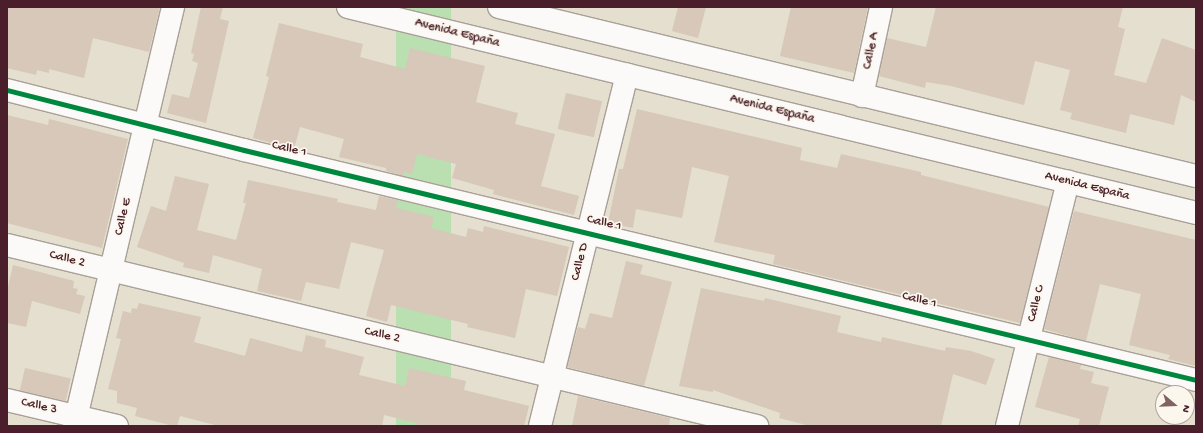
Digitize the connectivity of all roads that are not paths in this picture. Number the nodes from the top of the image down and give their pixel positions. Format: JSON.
{"nodes":[{"id":1,"x":173,"y":7,"type":"edge"},
{"id":2,"x":348,"y":7,"type":"edge"},
{"id":3,"x":499,"y":7,"type":"edge"},
{"id":4,"x":881,"y":7,"type":"edge"},
{"id":5,"x":627,"y":75,"type":"junction"},
{"id":6,"x":7,"y":90,"type":"edge"},
{"id":7,"x":862,"y":96,"type":"junction"},
{"id":8,"x":145,"y":125,"type":"junction"},
{"id":9,"x":1196,"y":176,"type":"edge"},
{"id":10,"x":1068,"y":182,"type":"junction"},
{"id":11,"x":1196,"y":213,"type":"edge"},
{"id":12,"x":588,"y":232,"type":"junction"},
{"id":13,"x":7,"y":246,"type":"edge"},
{"id":14,"x":111,"y":271,"type":"junction"},
{"id":15,"x":1029,"y":339,"type":"junction"},
{"id":16,"x":552,"y":376,"type":"junction"},
{"id":17,"x":1196,"y":380,"type":"edge"},
{"id":18,"x":7,"y":400,"type":"edge"},
{"id":19,"x":75,"y":421,"type":"edge"},
{"id":20,"x":117,"y":426,"type":"edge"},
{"id":21,"x":540,"y":426,"type":"edge"},
{"id":22,"x":757,"y":426,"type":"edge"},
{"id":23,"x":1007,"y":426,"type":"edge"}],
"edges":[{"from":1,"to":8,"type":"street","name":"Calle E"},
{"from":2,"to":5,"type":"street","name":"Avenida España"},
{"from":3,"to":7,"type":"street"},
{"from":4,"to":7,"type":"street","name":"Calle A"},
{"from":5,"to":10,"type":"street","name":"Avenida España"},
{"from":5,"to":12,"type":"street","name":"Calle D"},
{"from":6,"to":8,"type":"street","name":"Calle 1"},
{"from":7,"to":9,"type":"street"},
{"from":8,"to":12,"type":"street","name":"Calle 1"},
{"from":8,"to":14,"type":"street","name":"Calle E"},
{"from":10,"to":11,"type":"street","name":"Avenida España"},
{"from":10,"to":15,"type":"street","name":"Calle C"},
{"from":12,"to":15,"type":"street","name":"Calle 1"},
{"from":12,"to":16,"type":"street","name":"Calle D"},
{"from":13,"to":14,"type":"street","name":"Calle 2"},
{"from":14,"to":16,"type":"street","name":"Calle 2"},
{"from":14,"to":19,"type":"street","name":"Calle E"},
{"from":15,"to":17,"type":"street","name":"Calle 1"},
{"from":15,"to":23,"type":"street","name":"Calle C"},
{"from":16,"to":21,"type":"street","name":"Calle D"},
{"from":16,"to":22,"type":"street","name":"Calle 2"},
{"from":18,"to":19,"type":"street","name":"Calle 3"},
{"from":19,"to":20,"type":"street","name":"Calle 3"}]}
